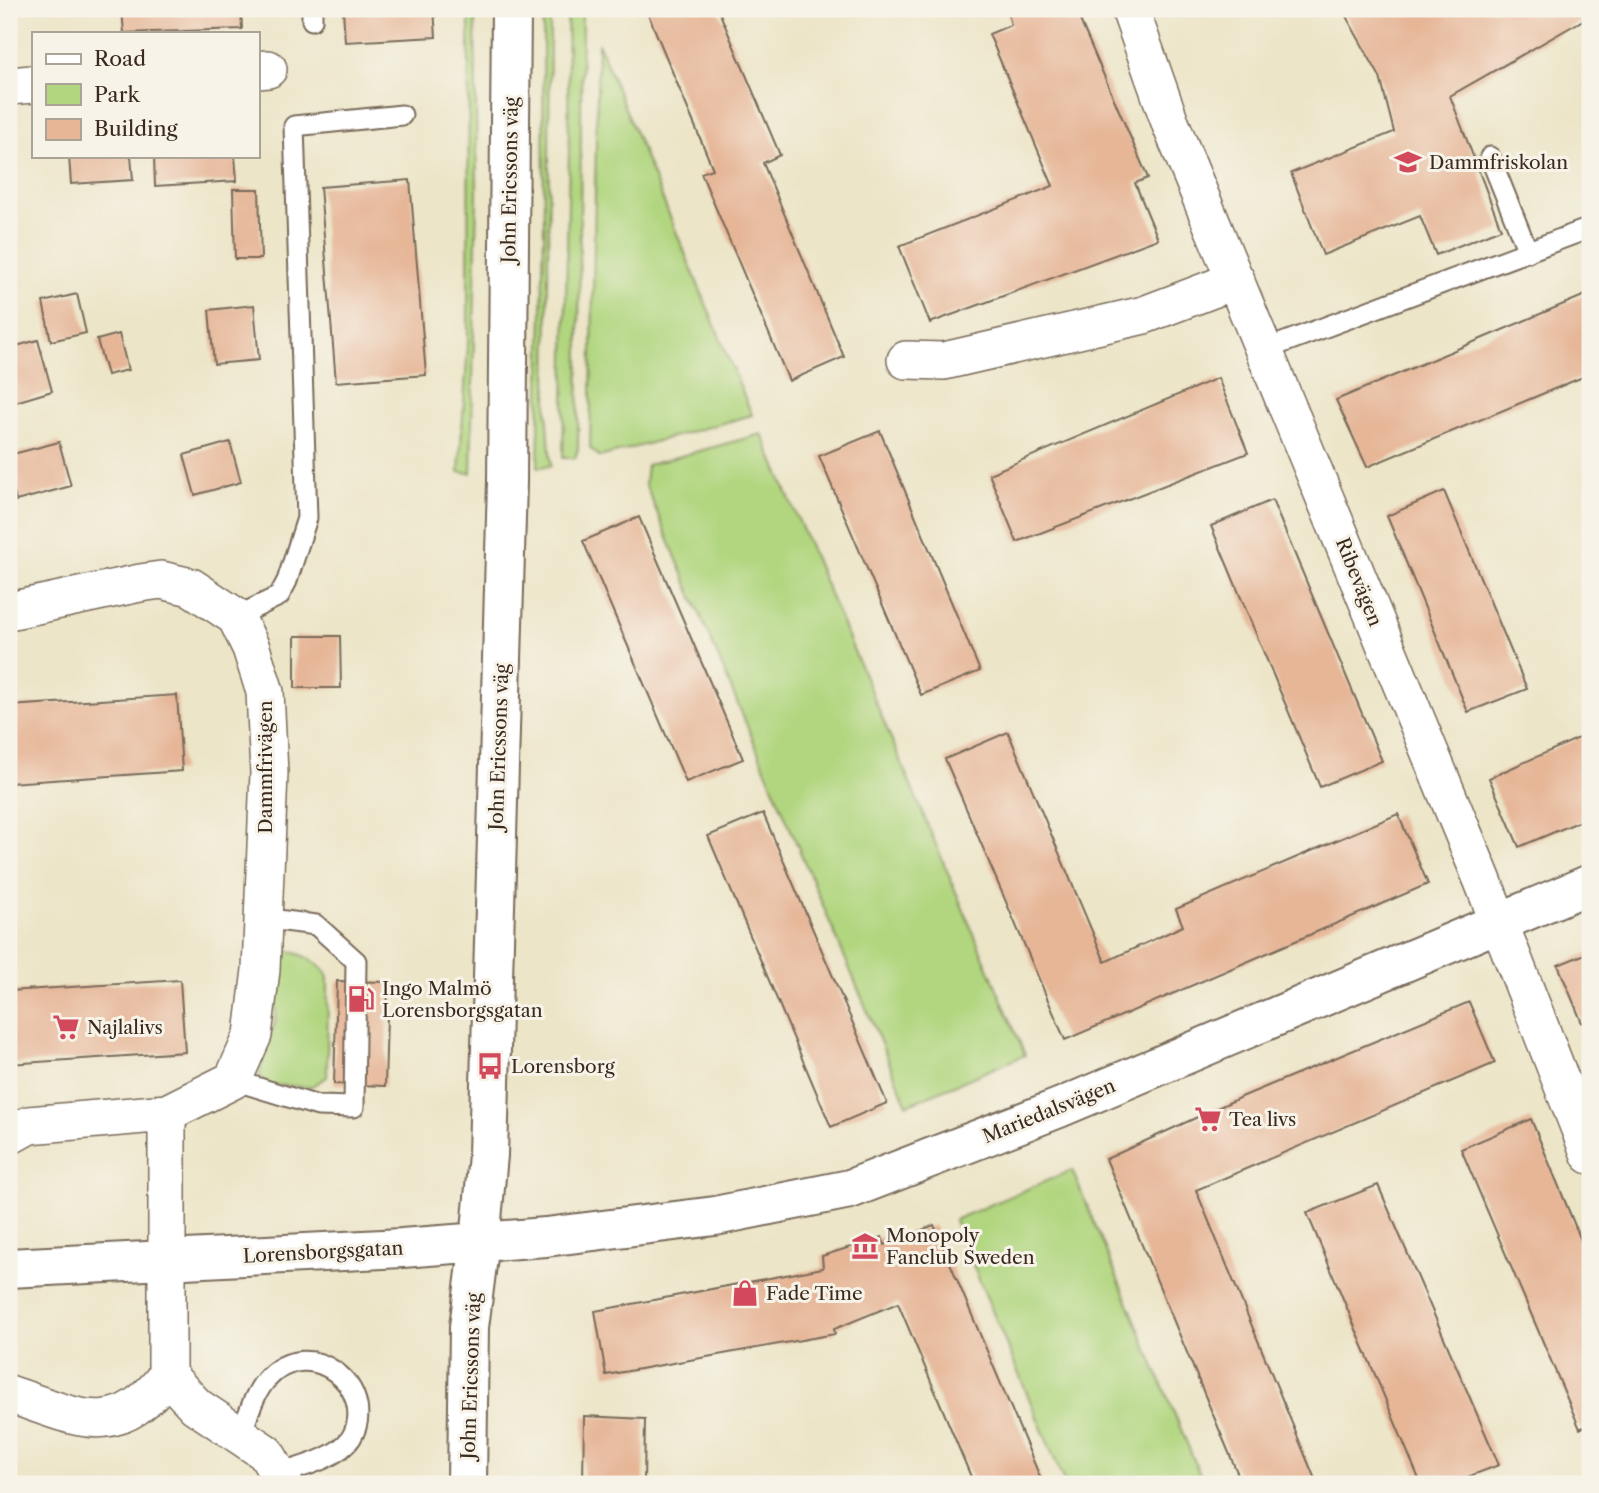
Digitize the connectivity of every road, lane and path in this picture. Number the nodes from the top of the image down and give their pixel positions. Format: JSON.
{"nodes":[{"id":1,"x":511,"y":9,"type":"edge"},
{"id":2,"x":1129,"y":9,"type":"edge"},
{"id":3,"x":32,"y":84,"type":"edge"},
{"id":4,"x":9,"y":86,"type":"edge"},
{"id":5,"x":402,"y":115,"type":"dead end"},
{"id":6,"x":1490,"y":157,"type":"dead end"},
{"id":7,"x":1590,"y":228,"type":"edge"},
{"id":8,"x":1528,"y":251,"type":"junction"},
{"id":9,"x":1236,"y":280,"type":"junction"},
{"id":10,"x":1264,"y":350,"type":"junction"},
{"id":11,"x":906,"y":360,"type":"dead end"},
{"id":12,"x":9,"y":611,"type":"edge"},
{"id":13,"x":236,"y":617,"type":"junction"},
{"id":14,"x":1590,"y":884,"type":"edge"},
{"id":15,"x":262,"y":918,"type":"junction"},
{"id":16,"x":1498,"y":921,"type":"junction"},
{"id":17,"x":233,"y":1080,"type":"junction"},
{"id":18,"x":167,"y":1113,"type":"junction"},
{"id":19,"x":9,"y":1136,"type":"edge"},
{"id":20,"x":1590,"y":1155,"type":"edge"},
{"id":21,"x":480,"y":1241,"type":"junction"},
{"id":22,"x":166,"y":1260,"type":"junction"},
{"id":23,"x":9,"y":1268,"type":"edge"},
{"id":24,"x":167,"y":1375,"type":"junction"},
{"id":25,"x":9,"y":1394,"type":"edge"},
{"id":26,"x":241,"y":1434,"type":"junction"},
{"id":27,"x":282,"y":1479,"type":"edge"},
{"id":28,"x":467,"y":1484,"type":"edge"}],
"edges":[{"from":1,"to":21,"type":"main road","name":"John Ericssons väg"},
{"from":2,"to":9,"type":"street","name":"Ribevägen"},
{"from":3,"to":4,"type":"street"},
{"from":5,"to":13,"type":"lane"},
{"from":6,"to":8,"type":"lane"},
{"from":7,"to":8,"type":"lane"},
{"from":8,"to":10,"type":"lane"},
{"from":9,"to":10,"type":"street","name":"Ribevägen"},
{"from":9,"to":11,"type":"street"},
{"from":10,"to":16,"type":"street","name":"Ribevägen"},
{"from":12,"to":13,"type":"street"},
{"from":13,"to":15,"type":"street","name":"Dammfrivägen"},
{"from":14,"to":16,"type":"main road","name":"Mariedalsvägen"},
{"from":15,"to":17,"type":"street","name":"Dammfrivägen"},
{"from":15,"to":17,"type":"lane"},
{"from":16,"to":20,"type":"street","name":"Ribevägen"},
{"from":16,"to":21,"type":"main road","name":"Mariedalsvägen"},
{"from":17,"to":18,"type":"street"},
{"from":18,"to":19,"type":"street"},
{"from":18,"to":22,"type":"street"},
{"from":21,"to":22,"type":"main road","name":"Lorensborgsgatan"},
{"from":21,"to":28,"type":"main road","name":"John Ericssons väg"},
{"from":22,"to":23,"type":"main road","name":"Lorensborgsgatan"},
{"from":22,"to":24,"type":"street"},
{"from":24,"to":25,"type":"street"},
{"from":24,"to":26,"type":"street"},
{"from":26,"to":27,"type":"street"},
{"from":26,"to":27,"type":"lane"}]}
